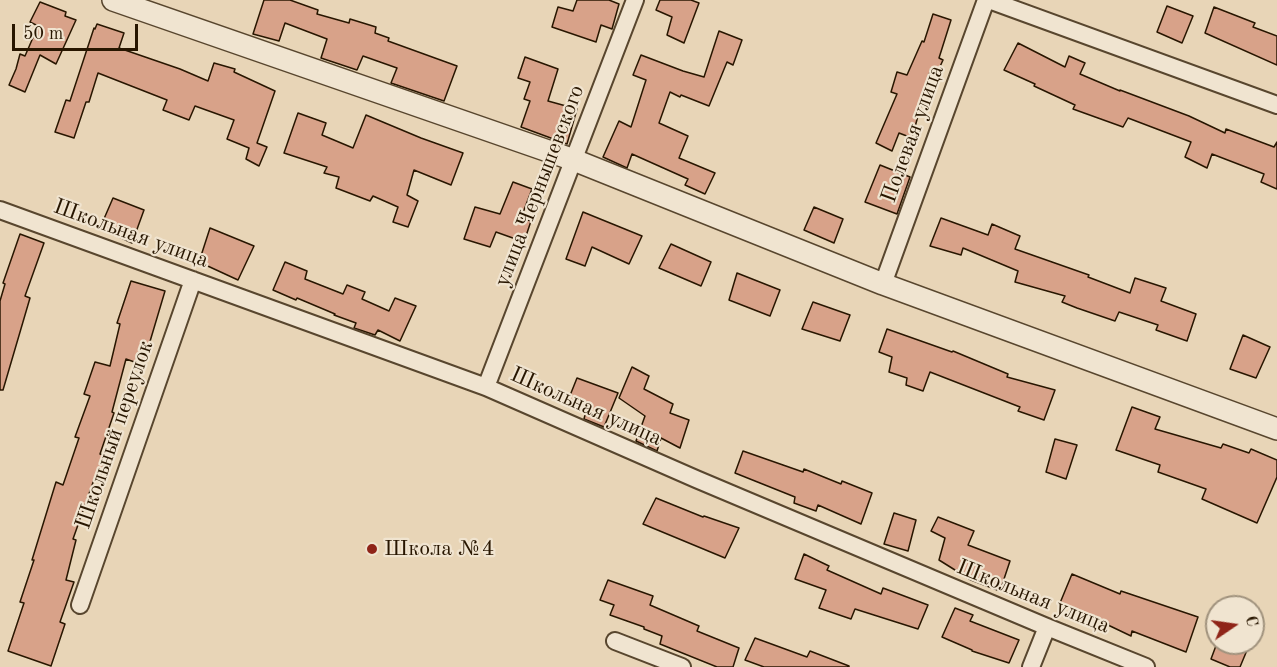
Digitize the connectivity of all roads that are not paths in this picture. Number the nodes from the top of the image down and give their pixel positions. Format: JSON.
{"nodes":[{"id":1,"x":113,"y":0,"type":"edge"},
{"id":2,"x":635,"y":0,"type":"edge"},
{"id":3,"x":988,"y":0,"type":"edge"},
{"id":4,"x":1277,"y":105,"type":"edge"},
{"id":5,"x":574,"y":160,"type":"junction"},
{"id":6,"x":0,"y":210,"type":"edge"},
{"id":7,"x":194,"y":280,"type":"junction"},
{"id":8,"x":883,"y":284,"type":"junction"},
{"id":9,"x":486,"y":387,"type":"junction"},
{"id":10,"x":1277,"y":429,"type":"edge"},
{"id":11,"x":80,"y":605,"type":"dead end"},
{"id":12,"x":1047,"y":627,"type":"junction"},
{"id":13,"x":615,"y":641,"type":"dead end"},
{"id":14,"x":682,"y":667,"type":"edge"},
{"id":15,"x":1031,"y":667,"type":"edge"},
{"id":16,"x":1146,"y":667,"type":"edge"}],
"edges":[{"from":1,"to":5,"type":"street"},
{"from":2,"to":5,"type":"street","name":"улица Чернышевского"},
{"from":3,"to":4,"type":"street"},
{"from":3,"to":8,"type":"street","name":"Полевая улица"},
{"from":5,"to":8,"type":"street"},
{"from":5,"to":9,"type":"street","name":"улица Чернышевского"},
{"from":6,"to":7,"type":"street","name":"Школьная улица"},
{"from":7,"to":9,"type":"street","name":"Школьная улица"},
{"from":7,"to":11,"type":"street","name":"Школьный переулок"},
{"from":8,"to":10,"type":"street"},
{"from":9,"to":12,"type":"street","name":"Школьная улица"},
{"from":12,"to":15,"type":"street"},
{"from":12,"to":16,"type":"street","name":"Школьная улица"},
{"from":13,"to":14,"type":"street"}]}
